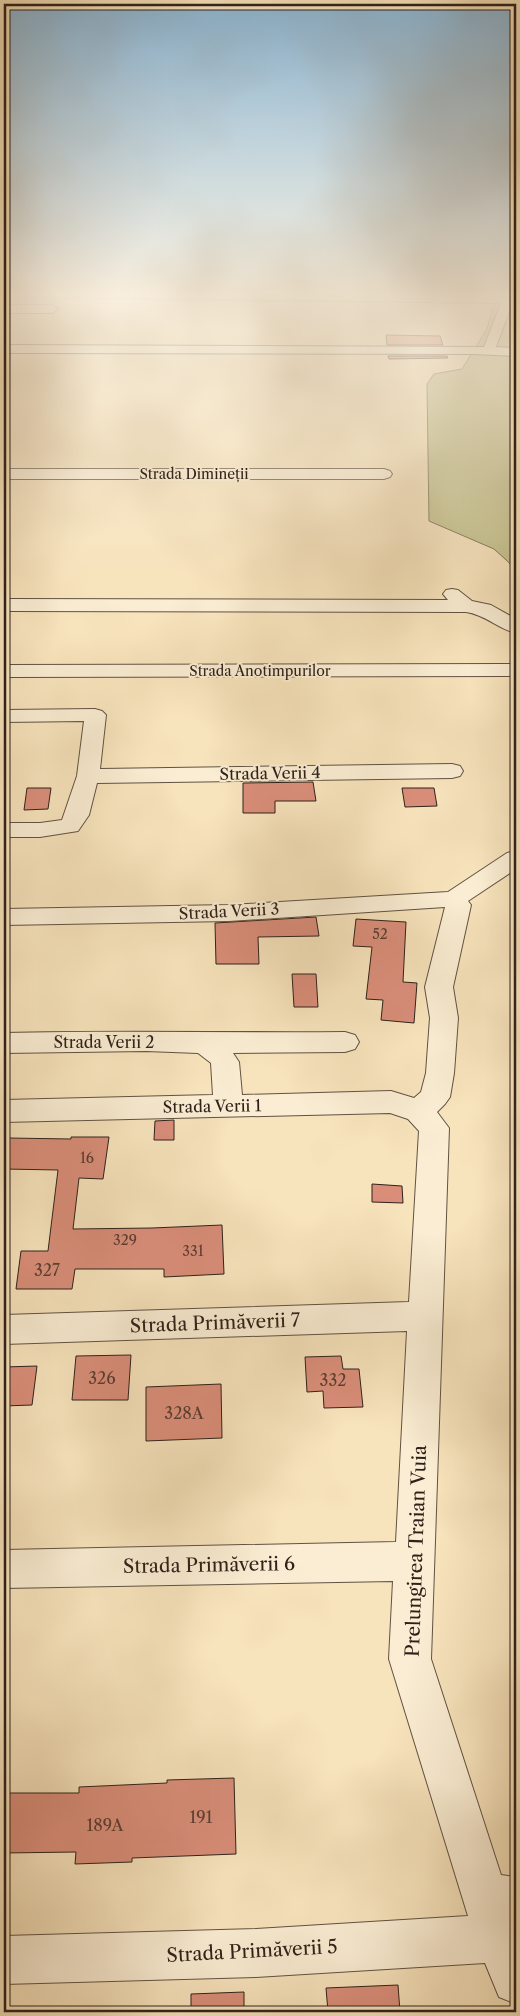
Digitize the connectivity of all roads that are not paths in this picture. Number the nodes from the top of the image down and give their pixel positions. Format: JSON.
{"nodes":[{"id":1,"x":4,"y":474,"type":"edge"},
{"id":2,"x":384,"y":474,"type":"dead end"},
{"id":3,"x":445,"y":589,"type":"dead end"},
{"id":4,"x":4,"y":606,"type":"edge"},
{"id":5,"x":466,"y":606,"type":"junction"},
{"id":6,"x":516,"y":627,"type":"edge"},
{"id":7,"x":516,"y":670,"type":"edge"},
{"id":8,"x":4,"y":671,"type":"edge"},
{"id":9,"x":4,"y":716,"type":"edge"},
{"id":10,"x":452,"y":771,"type":"dead end"},
{"id":11,"x":88,"y":776,"type":"junction"},
{"id":12,"x":4,"y":830,"type":"edge"},
{"id":13,"x":516,"y":858,"type":"edge"},
{"id":14,"x":454,"y":899,"type":"junction"},
{"id":15,"x":4,"y":917,"type":"edge"},
{"id":16,"x":4,"y":1042,"type":"edge"},
{"id":17,"x":345,"y":1042,"type":"dead end"},
{"id":18,"x":204,"y":1043,"type":"junction"},
{"id":19,"x":228,"y":1106,"type":"junction"},
{"id":20,"x":4,"y":1111,"type":"edge"},
{"id":21,"x":419,"y":1111,"type":"junction"},
{"id":22,"x":426,"y":1316,"type":"junction"},
{"id":23,"x":380,"y":1319,"type":"junction"},
{"id":24,"x":4,"y":1329,"type":"edge"},
{"id":25,"x":424,"y":1354,"type":"junction"},
{"id":26,"x":413,"y":1561,"type":"junction"},
{"id":27,"x":4,"y":1569,"type":"edge"},
{"id":28,"x":500,"y":1911,"type":"edge"},
{"id":29,"x":4,"y":1960,"type":"edge"},
{"id":30,"x":516,"y":1980,"type":"edge"}],
"edges":[{"from":1,"to":2,"type":"street","name":"Strada Dimineții"},
{"from":3,"to":5,"type":"street"},
{"from":4,"to":5,"type":"street"},
{"from":5,"to":6,"type":"street"},
{"from":7,"to":8,"type":"street","name":"Strada Anotimpurilor"},
{"from":9,"to":11,"type":"street"},
{"from":10,"to":11,"type":"street","name":"Strada Verii 4"},
{"from":11,"to":12,"type":"street"},
{"from":13,"to":14,"type":"street"},
{"from":14,"to":15,"type":"street","name":"Strada Verii 3"},
{"from":14,"to":21,"type":"street"},
{"from":16,"to":18,"type":"street","name":"Strada Verii 2"},
{"from":17,"to":18,"type":"street","name":"Strada Verii 2"},
{"from":18,"to":19,"type":"street"},
{"from":19,"to":20,"type":"street","name":"Strada Verii 1"},
{"from":19,"to":21,"type":"street","name":"Strada Verii 1"},
{"from":21,"to":22,"type":"street","name":"Prelungirea Traian Vuia"},
{"from":22,"to":23,"type":"street","name":"Strada Primăverii 7"},
{"from":22,"to":25,"type":"street","name":"Prelungirea Traian Vuia"},
{"from":23,"to":24,"type":"street","name":"Strada Primăverii 7"},
{"from":23,"to":25,"type":"street"},
{"from":25,"to":26,"type":"street","name":"Prelungirea Traian Vuia"},
{"from":26,"to":27,"type":"street","name":"Strada Primăverii 6"},
{"from":26,"to":28,"type":"street","name":"Prelungirea Traian Vuia"},
{"from":28,"to":29,"type":"street","name":"Strada Primăverii 5"},
{"from":28,"to":30,"type":"street","name":"Prelungirea Traian Vuia"}]}
